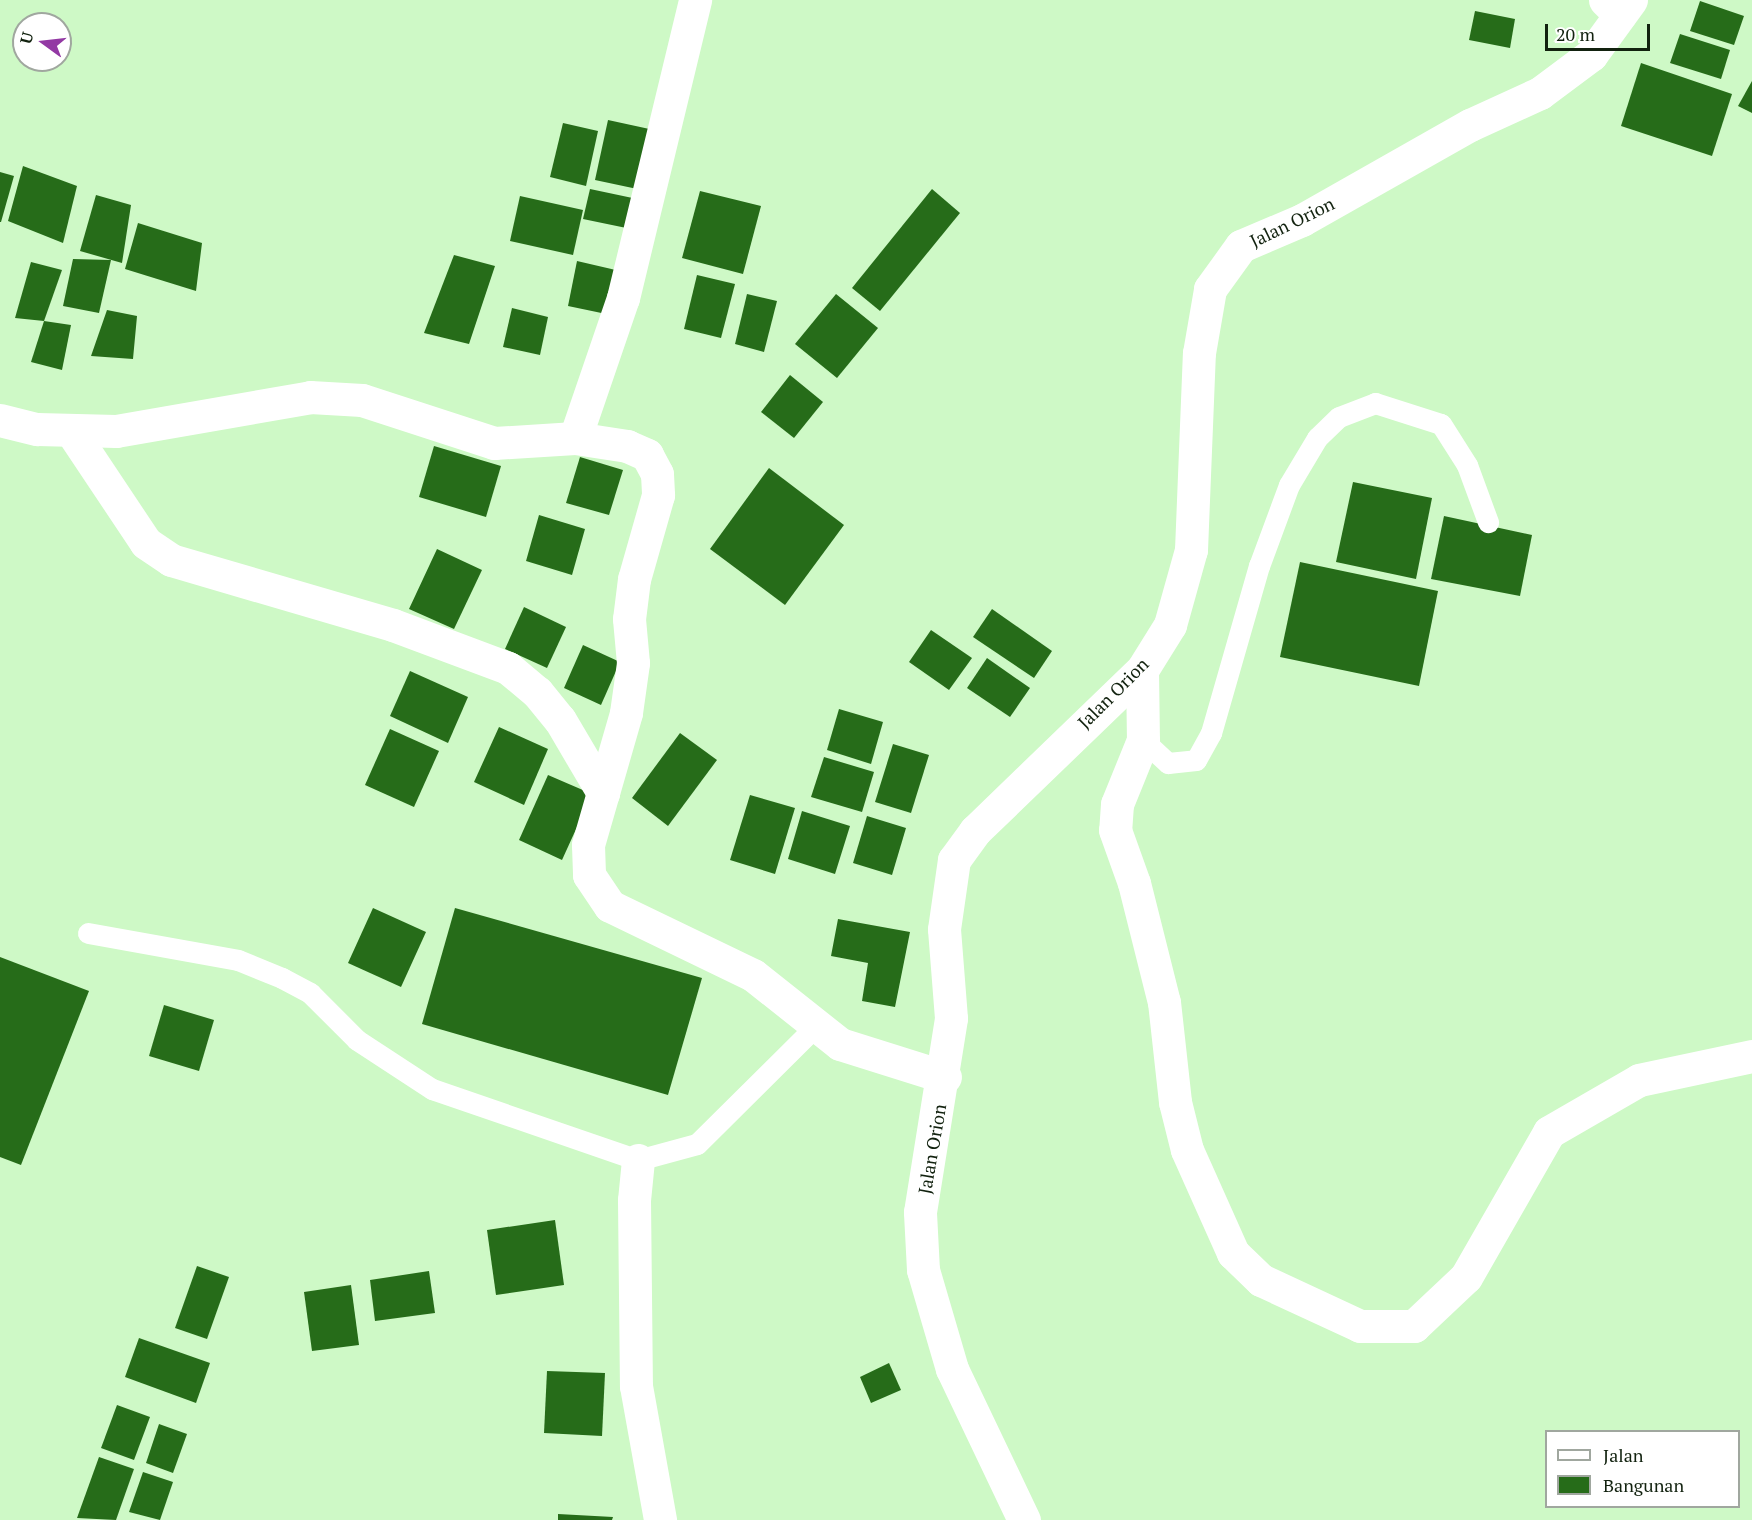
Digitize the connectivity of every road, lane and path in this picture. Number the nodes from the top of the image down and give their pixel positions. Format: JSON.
{"nodes":[{"id":1,"x":695,"y":0,"type":"edge"},
{"id":2,"x":1618,"y":5,"type":"edge"},
{"id":3,"x":0,"y":420,"type":"edge"},
{"id":4,"x":72,"y":432,"type":"junction"},
{"id":5,"x":575,"y":438,"type":"junction"},
{"id":6,"x":1488,"y":522,"type":"dead end"},
{"id":7,"x":1142,"y":670,"type":"junction"},
{"id":8,"x":1143,"y":740,"type":"junction"},
{"id":9,"x":603,"y":793,"type":"junction"},
{"id":10,"x":88,"y":933,"type":"dead end"},
{"id":11,"x":816,"y":1026,"type":"junction"},
{"id":12,"x":1752,"y":1056,"type":"edge"},
{"id":13,"x":945,"y":1077,"type":"junction"},
{"id":14,"x":638,"y":1161,"type":"junction"},
{"id":15,"x":660,"y":1520,"type":"edge"},
{"id":16,"x":1024,"y":1520,"type":"edge"}],
"edges":[{"from":1,"to":5,"type":"main road"},
{"from":2,"to":7,"type":"main road","name":"Jalan Orion"},
{"from":3,"to":4,"type":"main road"},
{"from":4,"to":5,"type":"main road"},
{"from":4,"to":9,"type":"main road"},
{"from":5,"to":9,"type":"main road"},
{"from":6,"to":8,"type":"lane"},
{"from":7,"to":8,"type":"main road"},
{"from":7,"to":13,"type":"main road","name":"Jalan Orion"},
{"from":8,"to":12,"type":"main road"},
{"from":9,"to":11,"type":"main road"},
{"from":10,"to":14,"type":"lane"},
{"from":11,"to":13,"type":"main road"},
{"from":11,"to":14,"type":"lane"},
{"from":13,"to":16,"type":"main road","name":"Jalan Orion"},
{"from":14,"to":15,"type":"main road"}]}
